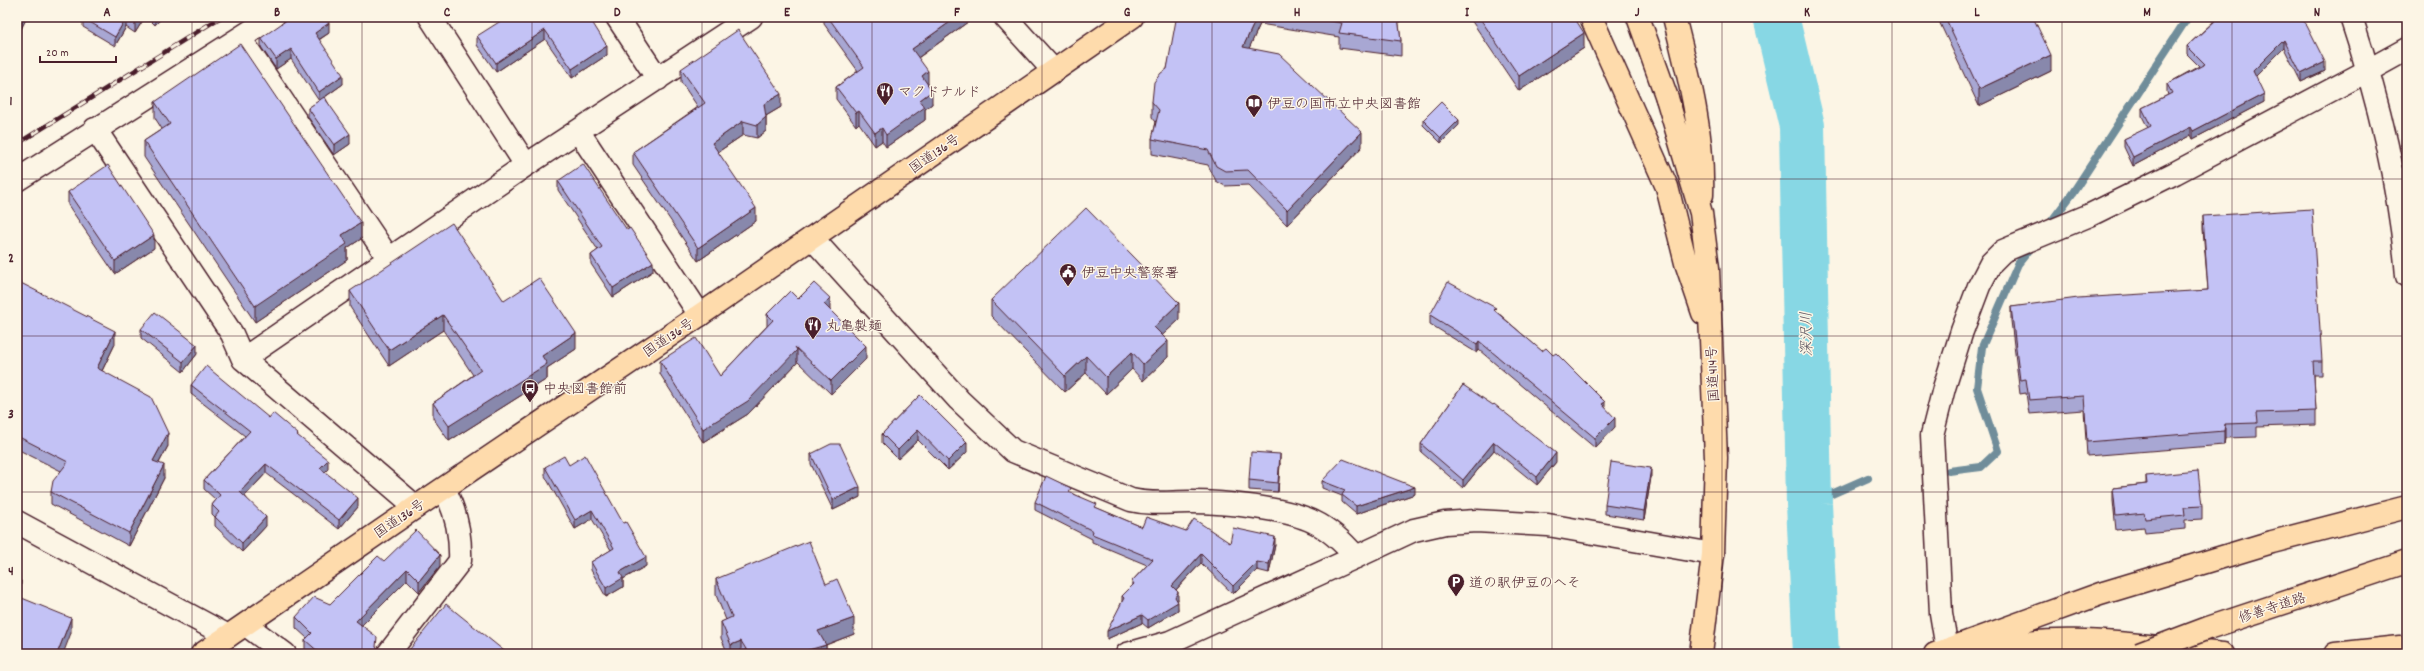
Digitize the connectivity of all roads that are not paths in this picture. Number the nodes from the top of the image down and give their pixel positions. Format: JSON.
{"nodes":[{"id":1,"x":273,"y":17,"type":"edge"},
{"id":2,"x":430,"y":17,"type":"edge"},
{"id":3,"x":617,"y":17,"type":"edge"},
{"id":4,"x":751,"y":17,"type":"edge"},
{"id":5,"x":1005,"y":17,"type":"edge"},
{"id":6,"x":1132,"y":17,"type":"edge"},
{"id":7,"x":1591,"y":17,"type":"edge"},
{"id":8,"x":1638,"y":17,"type":"edge"},
{"id":9,"x":1674,"y":17,"type":"edge"},
{"id":10,"x":2351,"y":17,"type":"edge"},
{"id":11,"x":240,"y":38,"type":"junction"},
{"id":12,"x":2407,"y":49,"type":"edge"},
{"id":13,"x":1053,"y":70,"type":"junction"},
{"id":14,"x":2369,"y":70,"type":"junction"},
{"id":15,"x":658,"y":79,"type":"junction"},
{"id":16,"x":95,"y":129,"type":"junction"},
{"id":17,"x":579,"y":132,"type":"junction"},
{"id":18,"x":526,"y":165,"type":"junction"},
{"id":19,"x":17,"y":180,"type":"edge"},
{"id":20,"x":1701,"y":213,"type":"junction"},
{"id":21,"x":812,"y":238,"type":"junction"},
{"id":22,"x":389,"y":259,"type":"junction"},
{"id":23,"x":2407,"y":276,"type":"edge"},
{"id":24,"x":700,"y":315,"type":"junction"},
{"id":25,"x":1710,"y":331,"type":"junction"},
{"id":26,"x":243,"y":359,"type":"junction"},
{"id":27,"x":444,"y":489,"type":"junction"},
{"id":28,"x":416,"y":507,"type":"junction"},
{"id":29,"x":2407,"y":507,"type":"edge"},
{"id":30,"x":17,"y":522,"type":"edge"},
{"id":31,"x":1713,"y":554,"type":"junction"},
{"id":32,"x":1356,"y":557,"type":"junction"},
{"id":33,"x":2407,"y":562,"type":"edge"},
{"id":34,"x":246,"y":625,"type":"junction"},
{"id":35,"x":228,"y":636,"type":"junction"},
{"id":36,"x":2400,"y":647,"type":"dead end"},
{"id":37,"x":1941,"y":651,"type":"edge"},
{"id":38,"x":202,"y":654,"type":"edge"},
{"id":39,"x":285,"y":654,"type":"edge"},
{"id":40,"x":388,"y":654,"type":"edge"},
{"id":41,"x":1127,"y":654,"type":"edge"},
{"id":42,"x":1701,"y":654,"type":"edge"},
{"id":43,"x":1977,"y":654,"type":"edge"},
{"id":44,"x":2138,"y":654,"type":"edge"},
{"id":45,"x":2223,"y":654,"type":"edge"},
{"id":46,"x":2336,"y":654,"type":"edge"}],
"edges":[{"from":1,"to":11,"type":"street"},
{"from":2,"to":18,"type":"street"},
{"from":3,"to":15,"type":"street"},
{"from":4,"to":15,"type":"street"},
{"from":5,"to":13,"type":"street"},
{"from":6,"to":13,"type":"main road","name":"国道136号"},
{"from":7,"to":25,"type":"main road"},
{"from":8,"to":20,"type":"main road","name":"国道414号"},
{"from":9,"to":20,"type":"main road"},
{"from":10,"to":14,"type":"street"},
{"from":11,"to":16,"type":"street"},
{"from":11,"to":22,"type":"street"},
{"from":12,"to":14,"type":"street"},
{"from":13,"to":21,"type":"main road","name":"国道136号"},
{"from":14,"to":23,"type":"street"},
{"from":14,"to":37,"type":"street"},
{"from":15,"to":17,"type":"street"},
{"from":16,"to":19,"type":"street"},
{"from":16,"to":26,"type":"street"},
{"from":17,"to":18,"type":"street"},
{"from":17,"to":24,"type":"street"},
{"from":18,"to":22,"type":"street"},
{"from":20,"to":25,"type":"main road","name":"国道414号"},
{"from":21,"to":24,"type":"main road","name":"国道136号"},
{"from":21,"to":32,"type":"street"},
{"from":22,"to":26,"type":"street"},
{"from":24,"to":27,"type":"main road","name":"国道136号"},
{"from":25,"to":31,"type":"main road","name":"国道414号"},
{"from":26,"to":28,"type":"street"},
{"from":27,"to":28,"type":"main road","name":"国道136号"},
{"from":27,"to":40,"type":"street"},
{"from":28,"to":34,"type":"main road","name":"国道136号"},
{"from":29,"to":37,"type":"main road"},
{"from":30,"to":35,"type":"street"},
{"from":31,"to":32,"type":"street"},
{"from":31,"to":42,"type":"main road","name":"国道414号"},
{"from":32,"to":41,"type":"street"},
{"from":33,"to":44,"type":"main road","name":"修善寺道路","bridge":true},
{"from":34,"to":35,"type":"main road","name":"国道136号"},
{"from":34,"to":39,"type":"street"},
{"from":35,"to":38,"type":"main road","name":"国道136号"},
{"from":36,"to":46,"type":"main road"},
{"from":43,"to":45,"type":"main road"}]}
